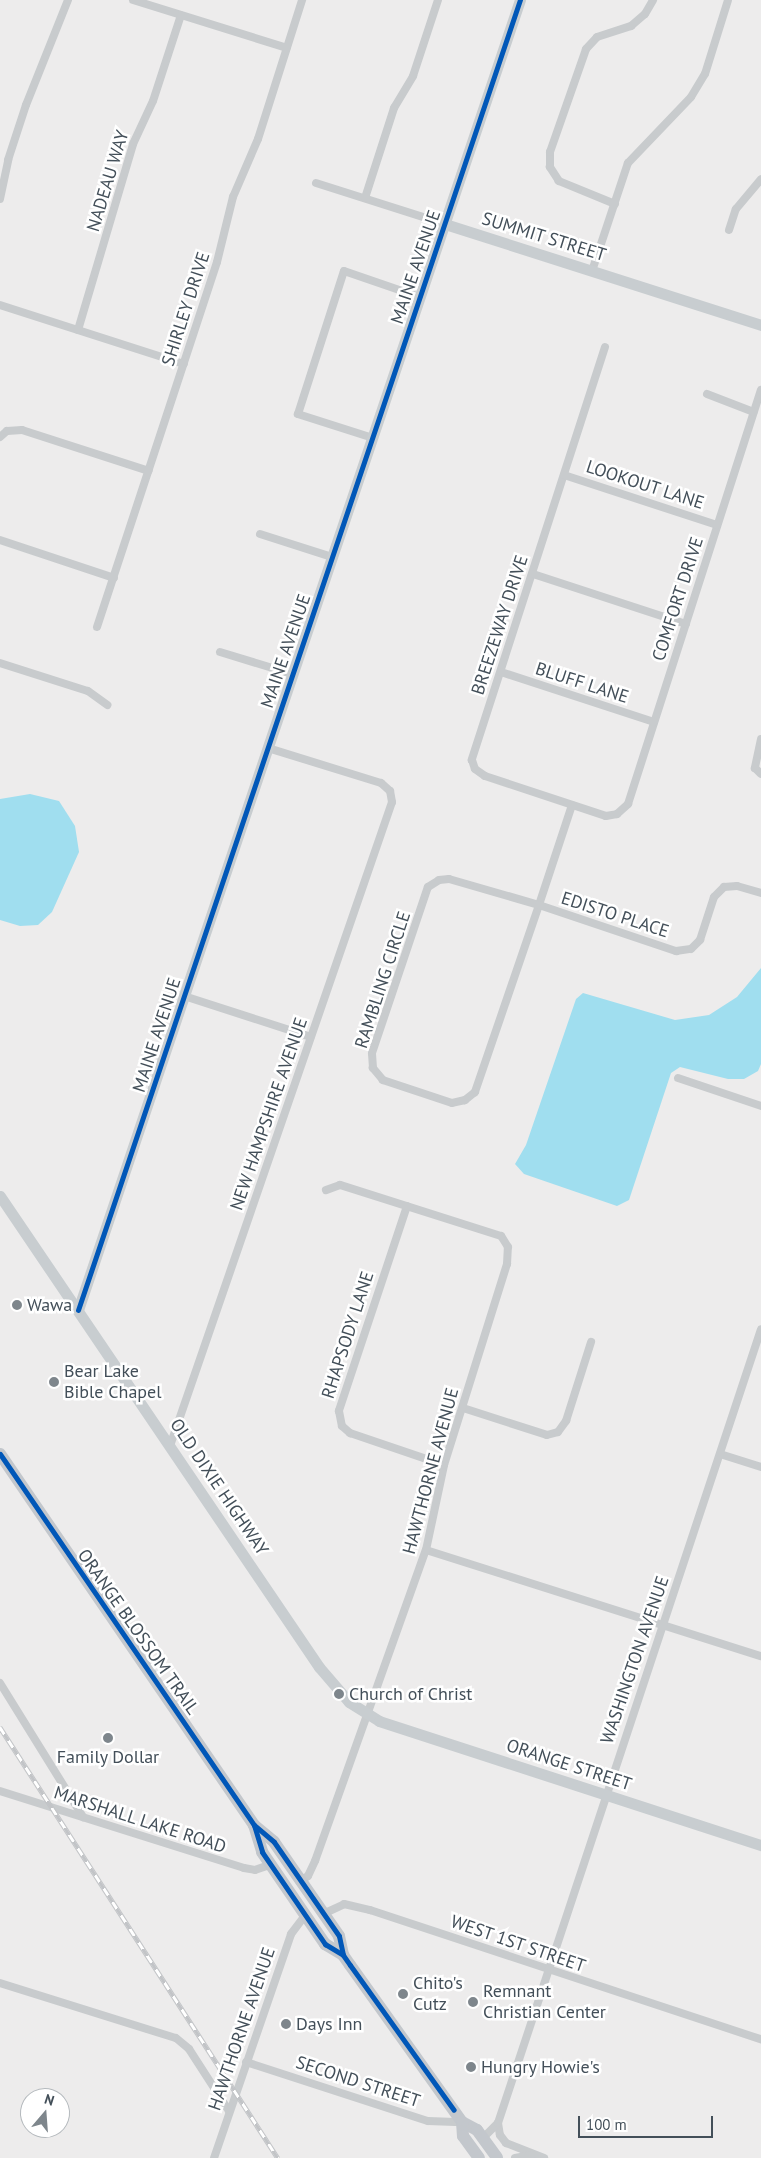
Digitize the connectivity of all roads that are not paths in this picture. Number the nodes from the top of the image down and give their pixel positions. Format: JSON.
{"nodes":[{"id":1,"x":68,"y":0,"type":"edge"},
{"id":2,"x":133,"y":0,"type":"edge"},
{"id":3,"x":302,"y":0,"type":"edge"},
{"id":4,"x":438,"y":0,"type":"edge"},
{"id":5,"x":520,"y":0,"type":"edge"},
{"id":6,"x":653,"y":0,"type":"edge"},
{"id":7,"x":728,"y":0,"type":"edge"},
{"id":8,"x":181,"y":15,"type":"junction"},
{"id":9,"x":287,"y":48,"type":"junction"},
{"id":10,"x":761,"y":179,"type":"edge"},
{"id":11,"x":316,"y":182,"type":"dead end"},
{"id":12,"x":364,"y":198,"type":"junction"},
{"id":13,"x":0,"y":199,"type":"edge"},
{"id":14,"x":615,"y":204,"type":"junction"},
{"id":15,"x":444,"y":224,"type":"junction"},
{"id":16,"x":729,"y":230,"type":"dead end"},
{"id":17,"x":592,"y":271,"type":"junction"},
{"id":18,"x":420,"y":297,"type":"junction"},
{"id":19,"x":0,"y":305,"type":"edge"},
{"id":20,"x":761,"y":325,"type":"edge"},
{"id":21,"x":78,"y":330,"type":"junction"},
{"id":22,"x":605,"y":347,"type":"dead end"},
{"id":23,"x":184,"y":364,"type":"junction"},
{"id":24,"x":761,"y":390,"type":"edge"},
{"id":25,"x":707,"y":394,"type":"dead end"},
{"id":26,"x":754,"y":412,"type":"junction"},
{"id":27,"x":0,"y":437,"type":"edge"},
{"id":28,"x":373,"y":438,"type":"junction"},
{"id":29,"x":149,"y":471,"type":"junction"},
{"id":30,"x":564,"y":475,"type":"junction"},
{"id":31,"x":718,"y":525,"type":"junction"},
{"id":32,"x":260,"y":534,"type":"dead end"},
{"id":33,"x":0,"y":540,"type":"edge"},
{"id":34,"x":332,"y":557,"type":"junction"},
{"id":35,"x":532,"y":574,"type":"junction"},
{"id":36,"x":114,"y":578,"type":"junction"},
{"id":37,"x":686,"y":624,"type":"junction"},
{"id":38,"x":98,"y":628,"type":"dead end"},
{"id":39,"x":220,"y":652,"type":"dead end"},
{"id":40,"x":0,"y":663,"type":"edge"},
{"id":41,"x":500,"y":672,"type":"junction"},
{"id":42,"x":292,"y":674,"type":"junction"},
{"id":43,"x":107,"y":706,"type":"dead end"},
{"id":44,"x":654,"y":722,"type":"junction"},
{"id":45,"x":761,"y":739,"type":"edge"},
{"id":46,"x":268,"y":748,"type":"junction"},
{"id":47,"x":758,"y":771,"type":"edge"},
{"id":48,"x":572,"y":805,"type":"junction"},
{"id":49,"x":617,"y":814,"type":"joint"},
{"id":50,"x":761,"y":893,"type":"edge"},
{"id":51,"x":539,"y":905,"type":"junction"},
{"id":52,"x":184,"y":996,"type":"junction"},
{"id":53,"x":311,"y":1037,"type":"junction"},
{"id":54,"x":678,"y":1078,"type":"dead end"},
{"id":55,"x":761,"y":1106,"type":"edge"},
{"id":56,"x":326,"y":1190,"type":"dead end"},
{"id":57,"x":0,"y":1196,"type":"edge"},
{"id":58,"x":407,"y":1206,"type":"junction"},
{"id":59,"x":78,"y":1310,"type":"junction"},
{"id":60,"x":761,"y":1329,"type":"edge"},
{"id":61,"x":591,"y":1342,"type":"dead end"},
{"id":62,"x":463,"y":1408,"type":"junction"},
{"id":63,"x":170,"y":1446,"type":"junction"},
{"id":64,"x":0,"y":1454,"type":"edge"},
{"id":65,"x":720,"y":1454,"type":"junction"},
{"id":66,"x":444,"y":1466,"type":"junction"},
{"id":67,"x":761,"y":1467,"type":"edge"},
{"id":68,"x":426,"y":1550,"type":"junction"},
{"id":69,"x":665,"y":1624,"type":"junction"},
{"id":70,"x":761,"y":1656,"type":"edge"},
{"id":71,"x":0,"y":1683,"type":"edge"},
{"id":72,"x":368,"y":1716,"type":"junction"},
{"id":73,"x":0,"y":1791,"type":"edge"},
{"id":74,"x":606,"y":1795,"type":"junction"},
{"id":75,"x":83,"y":1817,"type":"junction"},
{"id":76,"x":254,"y":1825,"type":"junction"},
{"id":77,"x":761,"y":1845,"type":"edge"},
{"id":78,"x":272,"y":1864,"type":"junction"},
{"id":79,"x":299,"y":1881,"type":"junction"},
{"id":80,"x":306,"y":1914,"type":"junction"},
{"id":81,"x":323,"y":1914,"type":"junction"},
{"id":82,"x":343,"y":1955,"type":"junction"},
{"id":83,"x":548,"y":1970,"type":"junction"},
{"id":84,"x":0,"y":1983,"type":"edge"},
{"id":85,"x":761,"y":2039,"type":"edge"},
{"id":86,"x":246,"y":2062,"type":"junction"},
{"id":87,"x":229,"y":2111,"type":"junction"},
{"id":88,"x":462,"y":2122,"type":"junction"},
{"id":89,"x":498,"y":2123,"type":"junction"},
{"id":90,"x":483,"y":2138,"type":"junction"},
{"id":91,"x":541,"y":2157,"type":"edge"},
{"id":92,"x":214,"y":2158,"type":"edge"},
{"id":93,"x":479,"y":2158,"type":"edge"},
{"id":94,"x":497,"y":2158,"type":"edge"},
{"id":95,"x":515,"y":2158,"type":"edge"}],
"edges":[{"from":1,"to":13,"type":"street"},
{"from":2,"to":8,"type":"street"},
{"from":3,"to":9,"type":"street","name":"SHIRLEY DRIVE"},
{"from":4,"to":12,"type":"street"},
{"from":5,"to":15,"type":"street","name":"MAINE AVENUE"},
{"from":6,"to":14,"type":"street"},
{"from":7,"to":14,"type":"street"},
{"from":8,"to":9,"type":"street"},
{"from":8,"to":21,"type":"street","name":"NADEAU WAY"},
{"from":9,"to":23,"type":"street","name":"SHIRLEY DRIVE"},
{"from":10,"to":16,"type":"street"},
{"from":11,"to":12,"type":"street","name":"SUMMIT STREET"},
{"from":12,"to":15,"type":"street","name":"SUMMIT STREET"},
{"from":14,"to":17,"type":"street"},
{"from":15,"to":17,"type":"street","name":"SUMMIT STREET"},
{"from":15,"to":18,"type":"street","name":"MAINE AVENUE"},
{"from":17,"to":20,"type":"street","name":"SUMMIT STREET"},
{"from":18,"to":28,"type":"street","name":"MAINE AVENUE"},
{"from":18,"to":28,"type":"street"},
{"from":19,"to":21,"type":"street"},
{"from":21,"to":23,"type":"street"},
{"from":22,"to":30,"type":"street","name":"BREEZEWAY DRIVE"},
{"from":23,"to":29,"type":"street","name":"SHIRLEY DRIVE"},
{"from":24,"to":26,"type":"street","name":"COMFORT DRIVE"},
{"from":25,"to":26,"type":"street"},
{"from":26,"to":31,"type":"street","name":"COMFORT DRIVE"},
{"from":27,"to":29,"type":"street"},
{"from":28,"to":34,"type":"street","name":"MAINE AVENUE"},
{"from":29,"to":36,"type":"street","name":"SHIRLEY DRIVE"},
{"from":30,"to":31,"type":"street","name":"LOOKOUT LANE"},
{"from":30,"to":35,"type":"street","name":"BREEZEWAY DRIVE"},
{"from":31,"to":37,"type":"street","name":"COMFORT DRIVE"},
{"from":32,"to":34,"type":"street"},
{"from":33,"to":36,"type":"street"},
{"from":34,"to":42,"type":"street","name":"MAINE AVENUE"},
{"from":35,"to":37,"type":"street"},
{"from":35,"to":41,"type":"street","name":"BREEZEWAY DRIVE"},
{"from":36,"to":38,"type":"street","name":"SHIRLEY DRIVE"},
{"from":37,"to":44,"type":"street","name":"COMFORT DRIVE"},
{"from":39,"to":42,"type":"street"},
{"from":40,"to":43,"type":"street"},
{"from":41,"to":44,"type":"street","name":"BLUFF LANE"},
{"from":41,"to":48,"type":"street","name":"BREEZEWAY DRIVE"},
{"from":42,"to":46,"type":"street","name":"MAINE AVENUE"},
{"from":44,"to":49,"type":"street","name":"COMFORT DRIVE"},
{"from":45,"to":47,"type":"street"},
{"from":46,"to":52,"type":"street","name":"MAINE AVENUE"},
{"from":46,"to":53,"type":"street","name":"NEW HAMPSHIRE AVENUE"},
{"from":48,"to":49,"type":"street","name":"BREEZEWAY DRIVE"},
{"from":48,"to":51,"type":"street","name":"RAMBLING CIRCLE"},
{"from":50,"to":51,"type":"street","name":"EDISTO PLACE"},
{"from":51,"to":51,"type":"street","name":"RAMBLING CIRCLE"},
{"from":52,"to":53,"type":"street"},
{"from":52,"to":59,"type":"street","name":"MAINE AVENUE"},
{"from":53,"to":63,"type":"street","name":"NEW HAMPSHIRE AVENUE"},
{"from":54,"to":55,"type":"street"},
{"from":56,"to":58,"type":"street","name":"HAWTHORNE AVENUE"},
{"from":57,"to":59,"type":"street","name":"OLD DIXIE HIGHWAY"},
{"from":58,"to":62,"type":"street","name":"HAWTHORNE AVENUE"},
{"from":58,"to":66,"type":"street","name":"RHAPSODY LANE"},
{"from":59,"to":63,"type":"street","name":"OLD DIXIE HIGHWAY"},
{"from":60,"to":65,"type":"street","name":"WASHINGTON AVENUE"},
{"from":61,"to":62,"type":"street"},
{"from":62,"to":66,"type":"street","name":"HAWTHORNE AVENUE"},
{"from":63,"to":72,"type":"street","name":"OLD DIXIE HIGHWAY"},
{"from":64,"to":76,"type":"main road","name":"ORANGE BLOSSOM TRAIL"},
{"from":65,"to":67,"type":"street"},
{"from":65,"to":69,"type":"street","name":"WASHINGTON AVENUE"},
{"from":66,"to":68,"type":"street","name":"HAWTHORNE AVENUE"},
{"from":68,"to":69,"type":"street"},
{"from":68,"to":72,"type":"street","name":"HAWTHORNE AVENUE"},
{"from":69,"to":70,"type":"street"},
{"from":69,"to":74,"type":"street","name":"WASHINGTON AVENUE"},
{"from":71,"to":75,"type":"street"},
{"from":72,"to":74,"type":"street","name":"ORANGE STREET"},
{"from":72,"to":79,"type":"street","name":"HAWTHORNE AVENUE"},
{"from":73,"to":75,"type":"street","name":"MARSHALL LAKE ROAD"},
{"from":74,"to":77,"type":"street","name":"ORANGE STREET"},
{"from":74,"to":83,"type":"street","name":"WASHINGTON AVENUE"},
{"from":75,"to":78,"type":"street","name":"MARSHALL LAKE ROAD"},
{"from":76,"to":78,"type":"main road","name":"ORANGE BLOSSOM TRAIL"},
{"from":76,"to":79,"type":"main road","name":"ORANGE BLOSSOM TRAIL"},
{"from":78,"to":80,"type":"main road","name":"ORANGE BLOSSOM TRAIL"},
{"from":79,"to":81,"type":"main road","name":"ORANGE BLOSSOM TRAIL"},
{"from":80,"to":82,"type":"main road","name":"ORANGE BLOSSOM TRAIL"},
{"from":80,"to":86,"type":"street","name":"HAWTHORNE AVENUE"},
{"from":81,"to":82,"type":"main road","name":"ORANGE BLOSSOM TRAIL"},
{"from":81,"to":83,"type":"street","name":"WEST 1ST STREET"},
{"from":82,"to":88,"type":"main road","name":"ORANGE BLOSSOM TRAIL"},
{"from":83,"to":85,"type":"street","name":"WEST 1ST STREET"},
{"from":83,"to":89,"type":"street","name":"WASHINGTON AVENUE"},
{"from":84,"to":87,"type":"street"},
{"from":86,"to":87,"type":"street","name":"HAWTHORNE AVENUE"},
{"from":86,"to":88,"type":"street","name":"SECOND STREET"},
{"from":87,"to":92,"type":"street","name":"HAWTHORNE AVENUE"},
{"from":88,"to":90,"type":"main road","name":"ORANGE BLOSSOM TRAIL"},
{"from":88,"to":93,"type":"main road","name":"ORANGE BLOSSOM TRAIL"},
{"from":89,"to":90,"type":"street","name":"WASHINGTON AVENUE"},
{"from":89,"to":91,"type":"street"},
{"from":90,"to":94,"type":"main road","name":"ORANGE BLOSSOM TRAIL"},
{"from":91,"to":95,"type":"street"}]}
